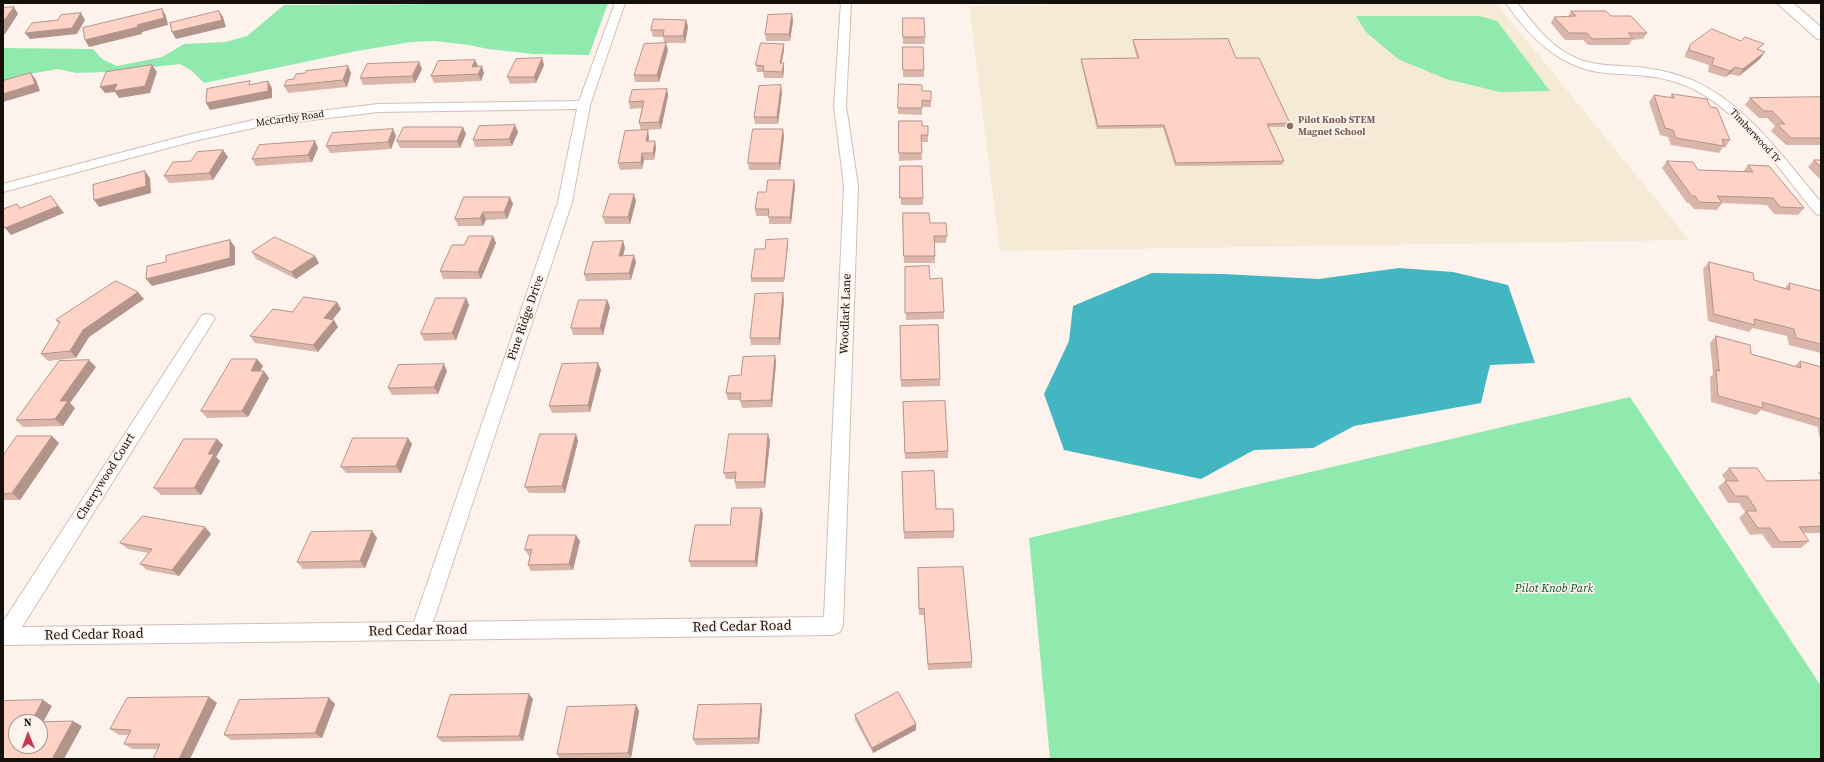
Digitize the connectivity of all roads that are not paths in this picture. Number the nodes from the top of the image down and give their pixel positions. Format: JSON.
{"nodes":[{"id":1,"x":620,"y":3,"type":"edge"},
{"id":2,"x":846,"y":3,"type":"edge"},
{"id":3,"x":1511,"y":3,"type":"edge"},
{"id":4,"x":1784,"y":3,"type":"edge"},
{"id":5,"x":1821,"y":35,"type":"edge"},
{"id":6,"x":584,"y":105,"type":"junction"},
{"id":7,"x":3,"y":188,"type":"edge"},
{"id":8,"x":1821,"y":211,"type":"edge"},
{"id":9,"x":207,"y":319,"type":"dead end"},
{"id":10,"x":833,"y":626,"type":"joint"},
{"id":11,"x":421,"y":630,"type":"junction"},
{"id":12,"x":4,"y":636,"type":"edge"}],
"edges":[{"from":1,"to":6,"type":"street","name":"Pine Ridge Drive"},
{"from":2,"to":10,"type":"street","name":"Woodlark Lane"},
{"from":3,"to":8,"type":"street","name":"Timberwood Tr"},
{"from":4,"to":5,"type":"main road"},
{"from":6,"to":7,"type":"street","name":"McCarthy Road"},
{"from":6,"to":11,"type":"street","name":"Pine Ridge Drive"},
{"from":9,"to":12,"type":"street","name":"Cherrywood Court"},
{"from":10,"to":11,"type":"street","name":"Red Cedar Road"},
{"from":11,"to":12,"type":"street","name":"Red Cedar Road"}]}
